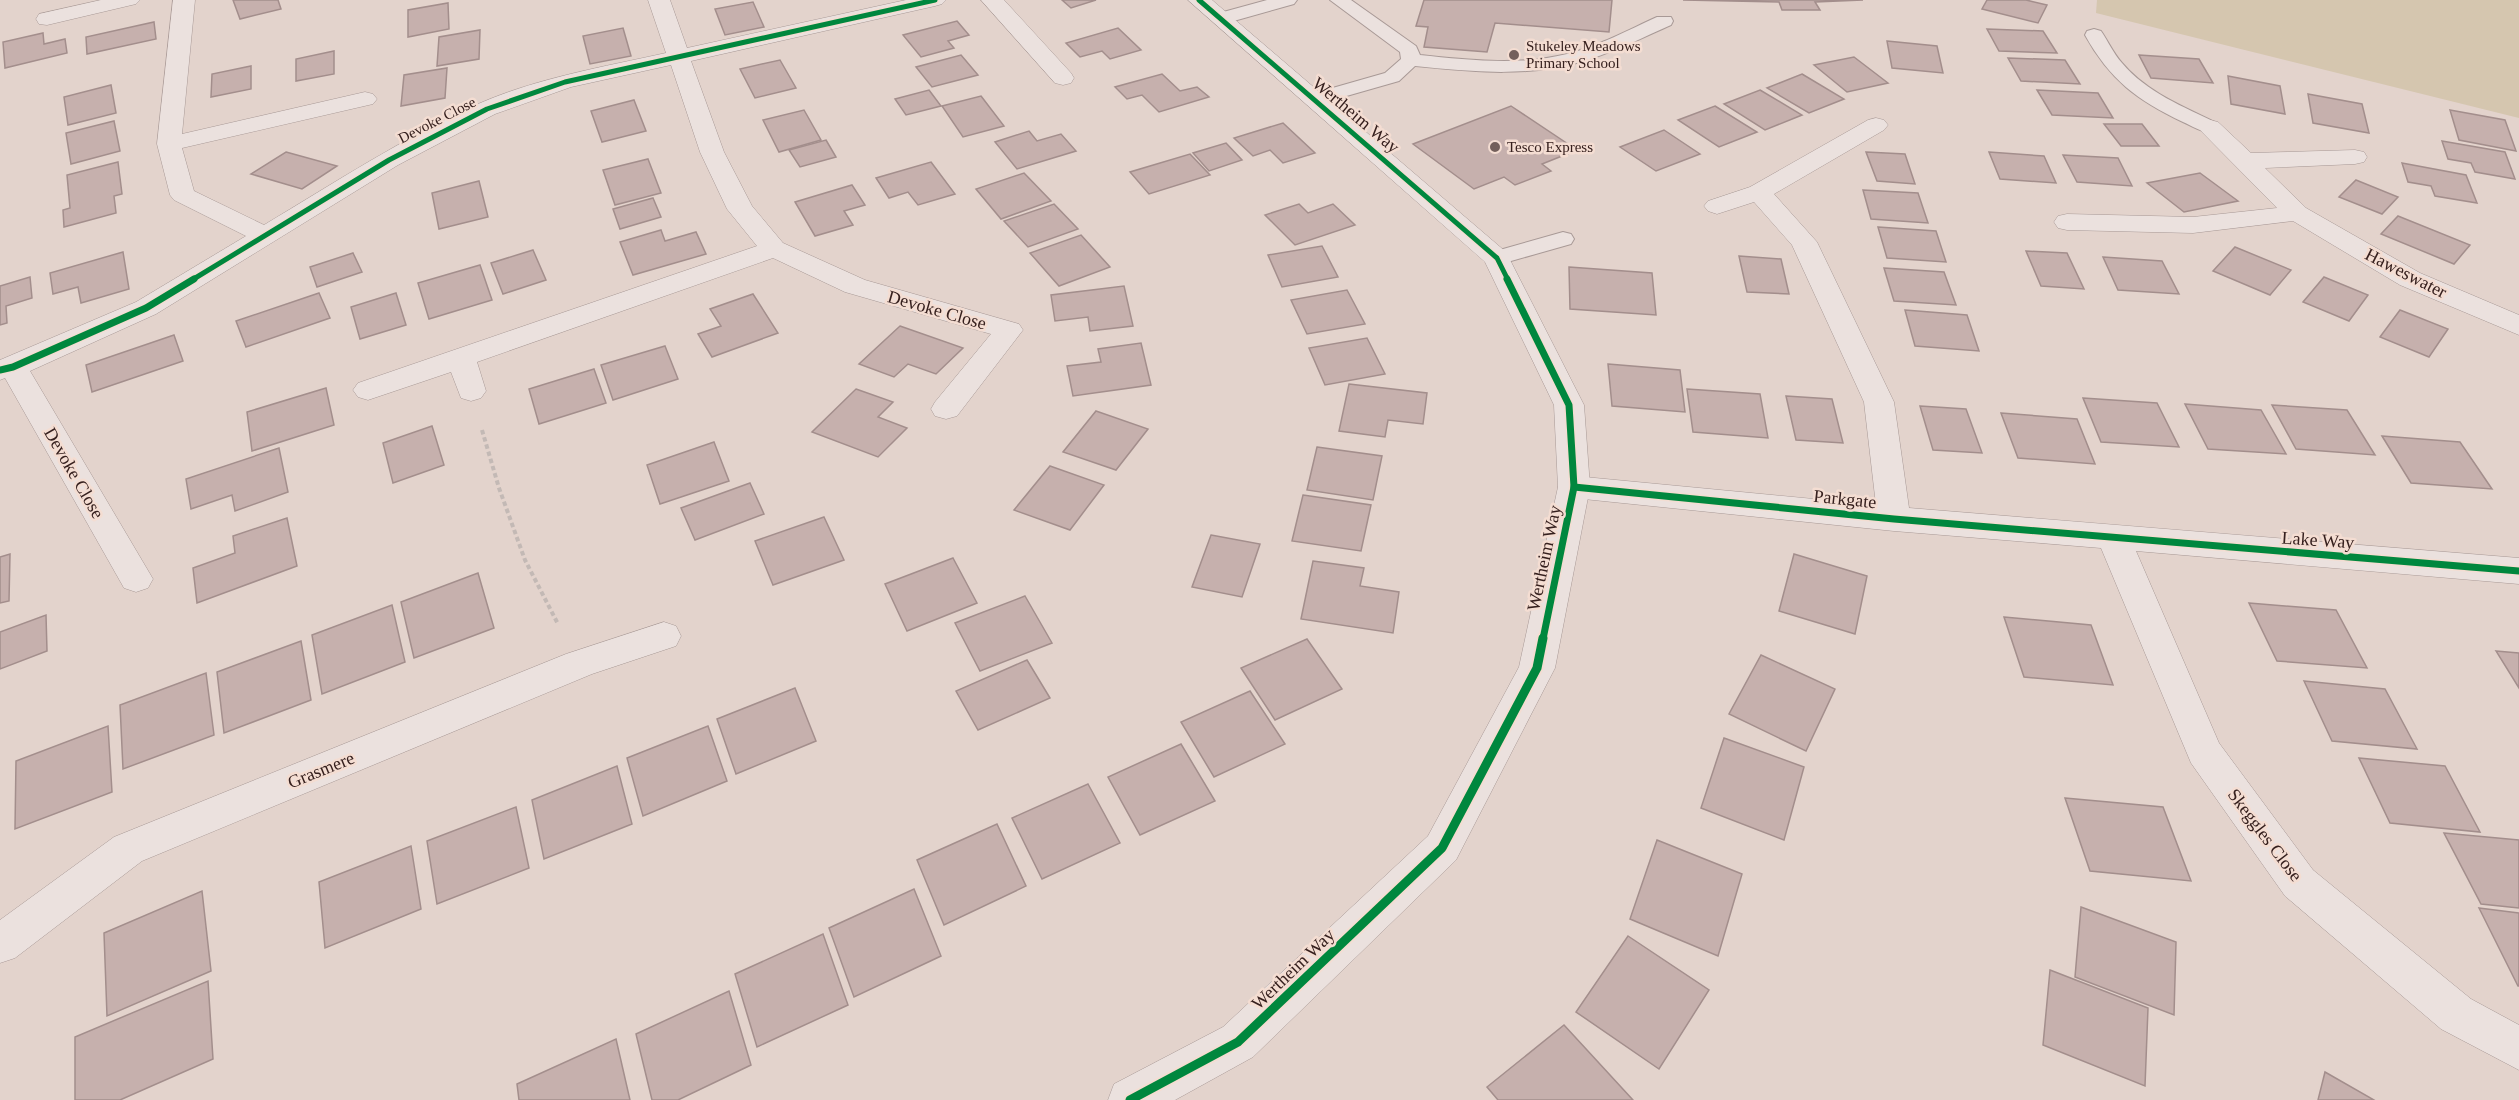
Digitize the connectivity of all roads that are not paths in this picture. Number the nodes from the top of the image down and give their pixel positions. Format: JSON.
{"nodes":[{"id":1,"x":129,"y":0,"type":"edge"},
{"id":2,"x":184,"y":0,"type":"edge"},
{"id":3,"x":659,"y":0,"type":"edge"},
{"id":4,"x":931,"y":0,"type":"edge"},
{"id":5,"x":992,"y":0,"type":"edge"},
{"id":6,"x":1199,"y":0,"type":"edge"},
{"id":7,"x":1288,"y":0,"type":"edge"},
{"id":8,"x":1339,"y":0,"type":"edge"},
{"id":9,"x":1223,"y":18,"type":"junction"},
{"id":10,"x":47,"y":19,"type":"dead end"},
{"id":11,"x":1664,"y":21,"type":"dead end"},
{"id":12,"x":2094,"y":35,"type":"dead end"},
{"id":13,"x":679,"y":56,"type":"junction"},
{"id":14,"x":1411,"y":60,"type":"junction"},
{"id":15,"x":1063,"y":78,"type":"dead end"},
{"id":16,"x":365,"y":99,"type":"dead end"},
{"id":17,"x":1315,"y":99,"type":"junction"},
{"id":18,"x":1876,"y":124,"type":"dead end"},
{"id":19,"x":2210,"y":127,"type":"joint"},
{"id":20,"x":169,"y":144,"type":"junction"},
{"id":21,"x":2355,"y":157,"type":"dead end"},
{"id":22,"x":2246,"y":161,"type":"junction"},
{"id":23,"x":1759,"y":192,"type":"junction"},
{"id":24,"x":1717,"y":206,"type":"dead end"},
{"id":25,"x":2297,"y":213,"type":"junction"},
{"id":26,"x":2067,"y":222,"type":"dead end"},
{"id":27,"x":266,"y":236,"type":"junction"},
{"id":28,"x":1563,"y":239,"type":"dead end"},
{"id":29,"x":774,"y":249,"type":"junction"},
{"id":30,"x":1497,"y":258,"type":"junction"},
{"id":31,"x":2519,"y":326,"type":"edge"},
{"id":32,"x":461,"y":357,"type":"junction"},
{"id":33,"x":6,"y":368,"type":"edge"},
{"id":34,"x":368,"y":390,"type":"dead end"},
{"id":35,"x":471,"y":391,"type":"road end"},
{"id":36,"x":946,"y":409,"type":"dead end"},
{"id":37,"x":1574,"y":487,"type":"junction"},
{"id":38,"x":1894,"y":519,"type":"junction"},
{"id":39,"x":2114,"y":539,"type":"junction"},
{"id":40,"x":2519,"y":571,"type":"edge"},
{"id":41,"x":136,"y":579,"type":"dead end"},
{"id":42,"x":664,"y":636,"type":"dead end"},
{"id":43,"x":0,"y":944,"type":"edge"},
{"id":44,"x":2519,"y":1048,"type":"edge"},
{"id":45,"x":1130,"y":1100,"type":"edge"}],
"edges":[{"from":1,"to":10,"type":"street"},
{"from":2,"to":20,"type":"street"},
{"from":3,"to":13,"type":"street","name":"Devoke Close"},
{"from":4,"to":13,"type":"street","name":"Devoke Close"},
{"from":5,"to":15,"type":"street"},
{"from":6,"to":9,"type":"street","name":"Wertheim Way"},
{"from":7,"to":9,"type":"lane"},
{"from":8,"to":14,"type":"lane"},
{"from":9,"to":17,"type":"street","name":"Wertheim Way"},
{"from":11,"to":14,"type":"lane"},
{"from":12,"to":19,"type":"lane"},
{"from":13,"to":27,"type":"street","name":"Devoke Close"},
{"from":13,"to":29,"type":"street","name":"Devoke Close"},
{"from":14,"to":17,"type":"lane"},
{"from":16,"to":20,"type":"street"},
{"from":17,"to":30,"type":"street","name":"Wertheim Way"},
{"from":18,"to":23,"type":"street"},
{"from":19,"to":22,"type":"street","name":"Haweswater"},
{"from":20,"to":27,"type":"street"},
{"from":21,"to":22,"type":"street"},
{"from":22,"to":25,"type":"street","name":"Haweswater"},
{"from":23,"to":24,"type":"street"},
{"from":23,"to":38,"type":"street","name":"Parkgate"},
{"from":25,"to":26,"type":"street"},
{"from":25,"to":31,"type":"street","name":"Haweswater"},
{"from":27,"to":33,"type":"street","name":"Devoke Close"},
{"from":28,"to":30,"type":"lane"},
{"from":29,"to":32,"type":"street"},
{"from":29,"to":36,"type":"street","name":"Devoke Close"},
{"from":30,"to":37,"type":"street","name":"Wertheim Way"},
{"from":32,"to":34,"type":"street"},
{"from":32,"to":35,"type":"street"},
{"from":33,"to":41,"type":"street","name":"Devoke Close"},
{"from":37,"to":38,"type":"street","name":"Parkgate"},
{"from":37,"to":45,"type":"street","name":"Wertheim Way"},
{"from":38,"to":39,"type":"street","name":"Parkgate"},
{"from":39,"to":40,"type":"street","name":"Lake Way"},
{"from":39,"to":44,"type":"street","name":"Skeggles Close"},
{"from":42,"to":43,"type":"street","name":"Grasmere"}]}
